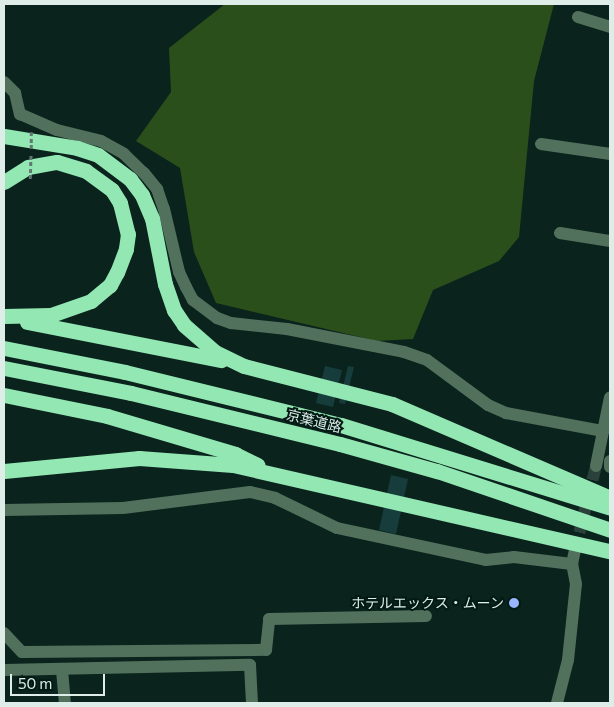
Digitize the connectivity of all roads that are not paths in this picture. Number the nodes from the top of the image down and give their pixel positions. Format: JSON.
{"nodes":[{"id":1,"x":578,"y":17,"type":"dead end"},
{"id":2,"x":610,"y":27,"type":"edge"},
{"id":3,"x":4,"y":82,"type":"edge"},
{"id":4,"x":4,"y":136,"type":"edge"},
{"id":5,"x":28,"y":140,"type":"junction"},
{"id":6,"x":4,"y":143,"type":"edge"},
{"id":7,"x":541,"y":144,"type":"dead end"},
{"id":8,"x":610,"y":154,"type":"edge"},
{"id":9,"x":4,"y":182,"type":"edge"},
{"id":10,"x":560,"y":233,"type":"dead end"},
{"id":11,"x":610,"y":241,"type":"edge"},
{"id":12,"x":4,"y":317,"type":"edge"},
{"id":13,"x":4,"y":348,"type":"edge"},
{"id":14,"x":244,"y":366,"type":"junction"},
{"id":15,"x":4,"y":368,"type":"edge"},
{"id":16,"x":4,"y":395,"type":"edge"},
{"id":17,"x":610,"y":397,"type":"edge"},
{"id":18,"x":603,"y":430,"type":"junction"},
{"id":19,"x":610,"y":461,"type":"edge"},
{"id":20,"x":596,"y":466,"type":"tunnel mouth"},
{"id":21,"x":610,"y":467,"type":"tunnel mouth"},
{"id":22,"x":4,"y":471,"type":"edge"},
{"id":23,"x":275,"y":474,"type":"junction"},
{"id":24,"x":610,"y":498,"type":"edge"},
{"id":25,"x":610,"y":508,"type":"edge"},
{"id":26,"x":4,"y":510,"type":"edge"},
{"id":27,"x":610,"y":530,"type":"edge"},
{"id":28,"x":575,"y":550,"type":"tunnel mouth"},
{"id":29,"x":610,"y":551,"type":"edge"},
{"id":30,"x":572,"y":564,"type":"junction"},
{"id":31,"x":426,"y":616,"type":"dead end"},
{"id":32,"x":4,"y":633,"type":"edge"},
{"id":33,"x":4,"y":670,"type":"edge"},
{"id":34,"x":62,"y":670,"type":"junction"},
{"id":35,"x":65,"y":703,"type":"edge"},
{"id":36,"x":252,"y":703,"type":"edge"},
{"id":37,"x":557,"y":703,"type":"edge"}],
"edges":[{"from":1,"to":2,"type":"street"},
{"from":3,"to":18,"type":"street"},
{"from":4,"to":5,"type":"highway"},
{"from":5,"to":6,"type":"highway"},
{"from":5,"to":14,"type":"highway"},
{"from":7,"to":8,"type":"street"},
{"from":9,"to":12,"type":"highway"},
{"from":10,"to":11,"type":"street"},
{"from":12,"to":14,"type":"highway"},
{"from":13,"to":25,"type":"highway","name":"京葉道路"},
{"from":14,"to":24,"type":"highway"},
{"from":15,"to":27,"type":"highway","name":"京葉道路"},
{"from":16,"to":23,"type":"highway"},
{"from":17,"to":18,"type":"street"},
{"from":18,"to":20,"type":"street"},
{"from":19,"to":21,"type":"street"},
{"from":22,"to":23,"type":"highway"},
{"from":23,"to":29,"type":"highway"},
{"from":26,"to":30,"type":"street"},
{"from":28,"to":30,"type":"street"},
{"from":30,"to":37,"type":"street"},
{"from":31,"to":32,"type":"street"},
{"from":33,"to":34,"type":"street"},
{"from":34,"to":35,"type":"street"},
{"from":34,"to":36,"type":"street"}]}
